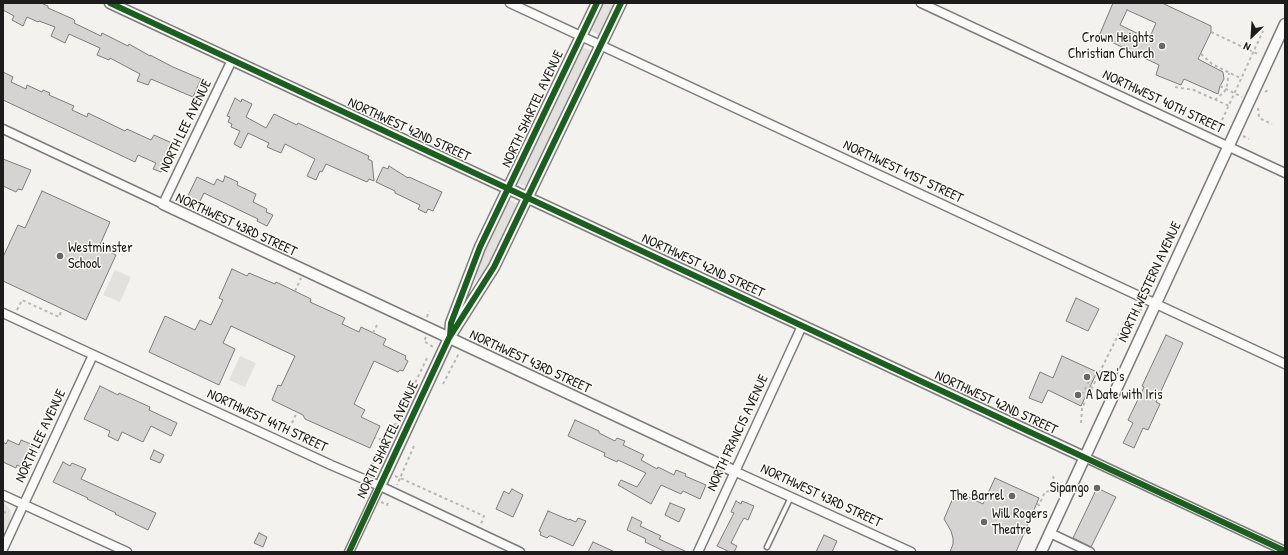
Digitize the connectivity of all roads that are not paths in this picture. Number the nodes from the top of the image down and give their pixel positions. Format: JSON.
{"nodes":[{"id":1,"x":110,"y":3,"type":"edge"},
{"id":2,"x":510,"y":3,"type":"edge"},
{"id":3,"x":597,"y":3,"type":"edge"},
{"id":4,"x":621,"y":3,"type":"edge"},
{"id":5,"x":921,"y":3,"type":"edge"},
{"id":6,"x":1285,"y":24,"type":"edge"},
{"id":7,"x":581,"y":36,"type":"junction"},
{"id":8,"x":601,"y":45,"type":"junction"},
{"id":9,"x":232,"y":60,"type":"junction"},
{"id":10,"x":3,"y":129,"type":"edge"},
{"id":11,"x":1228,"y":146,"type":"junction"},
{"id":12,"x":1285,"y":173,"type":"edge"},
{"id":13,"x":508,"y":189,"type":"junction"},
{"id":14,"x":527,"y":198,"type":"junction"},
{"id":15,"x":163,"y":204,"type":"junction"},
{"id":16,"x":1155,"y":303,"type":"junction"},
{"id":17,"x":3,"y":313,"type":"edge"},
{"id":18,"x":802,"y":326,"type":"junction"},
{"id":19,"x":450,"y":338,"type":"junction"},
{"id":20,"x":93,"y":355,"type":"junction"},
{"id":21,"x":1285,"y":364,"type":"edge"},
{"id":22,"x":1084,"y":457,"type":"junction"},
{"id":23,"x":734,"y":471,"type":"junction"},
{"id":24,"x":380,"y":486,"type":"junction"},
{"id":25,"x":3,"y":495,"type":"edge"},
{"id":26,"x":791,"y":497,"type":"junction"},
{"id":27,"x":23,"y":505,"type":"junction"},
{"id":28,"x":1050,"y":533,"type":"junction"},
{"id":29,"x":767,"y":547,"type":"dead end"},
{"id":30,"x":3,"y":549,"type":"edge"},
{"id":31,"x":1285,"y":551,"type":"edge"},
{"id":32,"x":126,"y":552,"type":"edge"},
{"id":33,"x":348,"y":552,"type":"edge"},
{"id":34,"x":520,"y":552,"type":"edge"},
{"id":35,"x":698,"y":552,"type":"edge"},
{"id":36,"x":910,"y":552,"type":"edge"},
{"id":37,"x":1040,"y":552,"type":"edge"},
{"id":38,"x":1090,"y":552,"type":"edge"}],
"edges":[{"from":1,"to":9,"type":"street","name":"NORTHWEST 42ND STREET"},
{"from":2,"to":7,"type":"street","name":"NORTHWEST 41ST STREET"},
{"from":3,"to":7,"type":"street","name":"NORTH SHARTEL AVENUE"},
{"from":4,"to":8,"type":"street","name":"NORTH SHARTEL AVENUE"},
{"from":5,"to":11,"type":"street","name":"NORTHWEST 40TH STREET"},
{"from":6,"to":11,"type":"street","name":"NORTH WESTERN AVENUE"},
{"from":7,"to":8,"type":"street","name":"NORTHWEST 41ST STREET"},
{"from":7,"to":13,"type":"street","name":"NORTH SHARTEL AVENUE"},
{"from":8,"to":14,"type":"street","name":"NORTH SHARTEL AVENUE"},
{"from":8,"to":16,"type":"street","name":"NORTHWEST 41ST STREET"},
{"from":9,"to":13,"type":"street","name":"NORTHWEST 42ND STREET"},
{"from":9,"to":15,"type":"street","name":"NORTH LEE AVENUE"},
{"from":10,"to":15,"type":"street","name":"NORTHWEST 43RD STREET"},
{"from":11,"to":12,"type":"street","name":"NORTHWEST 40TH STREET"},
{"from":11,"to":16,"type":"street","name":"NORTH WESTERN AVENUE"},
{"from":13,"to":14,"type":"street","name":"NORTHWEST 42ND STREET"},
{"from":13,"to":19,"type":"street","name":"NORTH SHARTEL AVENUE"},
{"from":14,"to":18,"type":"street","name":"NORTHWEST 42ND STREET"},
{"from":14,"to":19,"type":"street","name":"NORTH SHARTEL AVENUE"},
{"from":15,"to":19,"type":"street","name":"NORTHWEST 43RD STREET"},
{"from":16,"to":21,"type":"street","name":"NORTHWEST 41ST STREET"},
{"from":16,"to":22,"type":"street","name":"NORTH WESTERN AVENUE"},
{"from":17,"to":20,"type":"street","name":"NORTHWEST 44TH STREET"},
{"from":18,"to":22,"type":"street","name":"NORTHWEST 42ND STREET"},
{"from":18,"to":23,"type":"street","name":"NORTH FRANCIS AVENUE"},
{"from":19,"to":23,"type":"street","name":"NORTHWEST 43RD STREET"},
{"from":19,"to":24,"type":"street","name":"NORTH SHARTEL AVENUE"},
{"from":20,"to":24,"type":"street","name":"NORTHWEST 44TH STREET"},
{"from":20,"to":27,"type":"street","name":"NORTH LEE AVENUE"},
{"from":22,"to":28,"type":"street","name":"NORTH WESTERN AVENUE"},
{"from":22,"to":31,"type":"street","name":"NORTHWEST 42ND STREET"},
{"from":23,"to":26,"type":"street","name":"NORTHWEST 43RD STREET"},
{"from":23,"to":35,"type":"street","name":"NORTH FRANCIS AVENUE"},
{"from":24,"to":33,"type":"street","name":"NORTH SHARTEL AVENUE"},
{"from":24,"to":34,"type":"street","name":"NORTHWEST 44TH STREET"},
{"from":25,"to":27,"type":"street"},
{"from":26,"to":29,"type":"lane"},
{"from":26,"to":36,"type":"street","name":"NORTHWEST 43RD STREET"},
{"from":27,"to":30,"type":"street","name":"NORTH LEE AVENUE"},
{"from":27,"to":32,"type":"street"},
{"from":28,"to":37,"type":"street","name":"NORTH WESTERN AVENUE"},
{"from":28,"to":38,"type":"street"}]}
